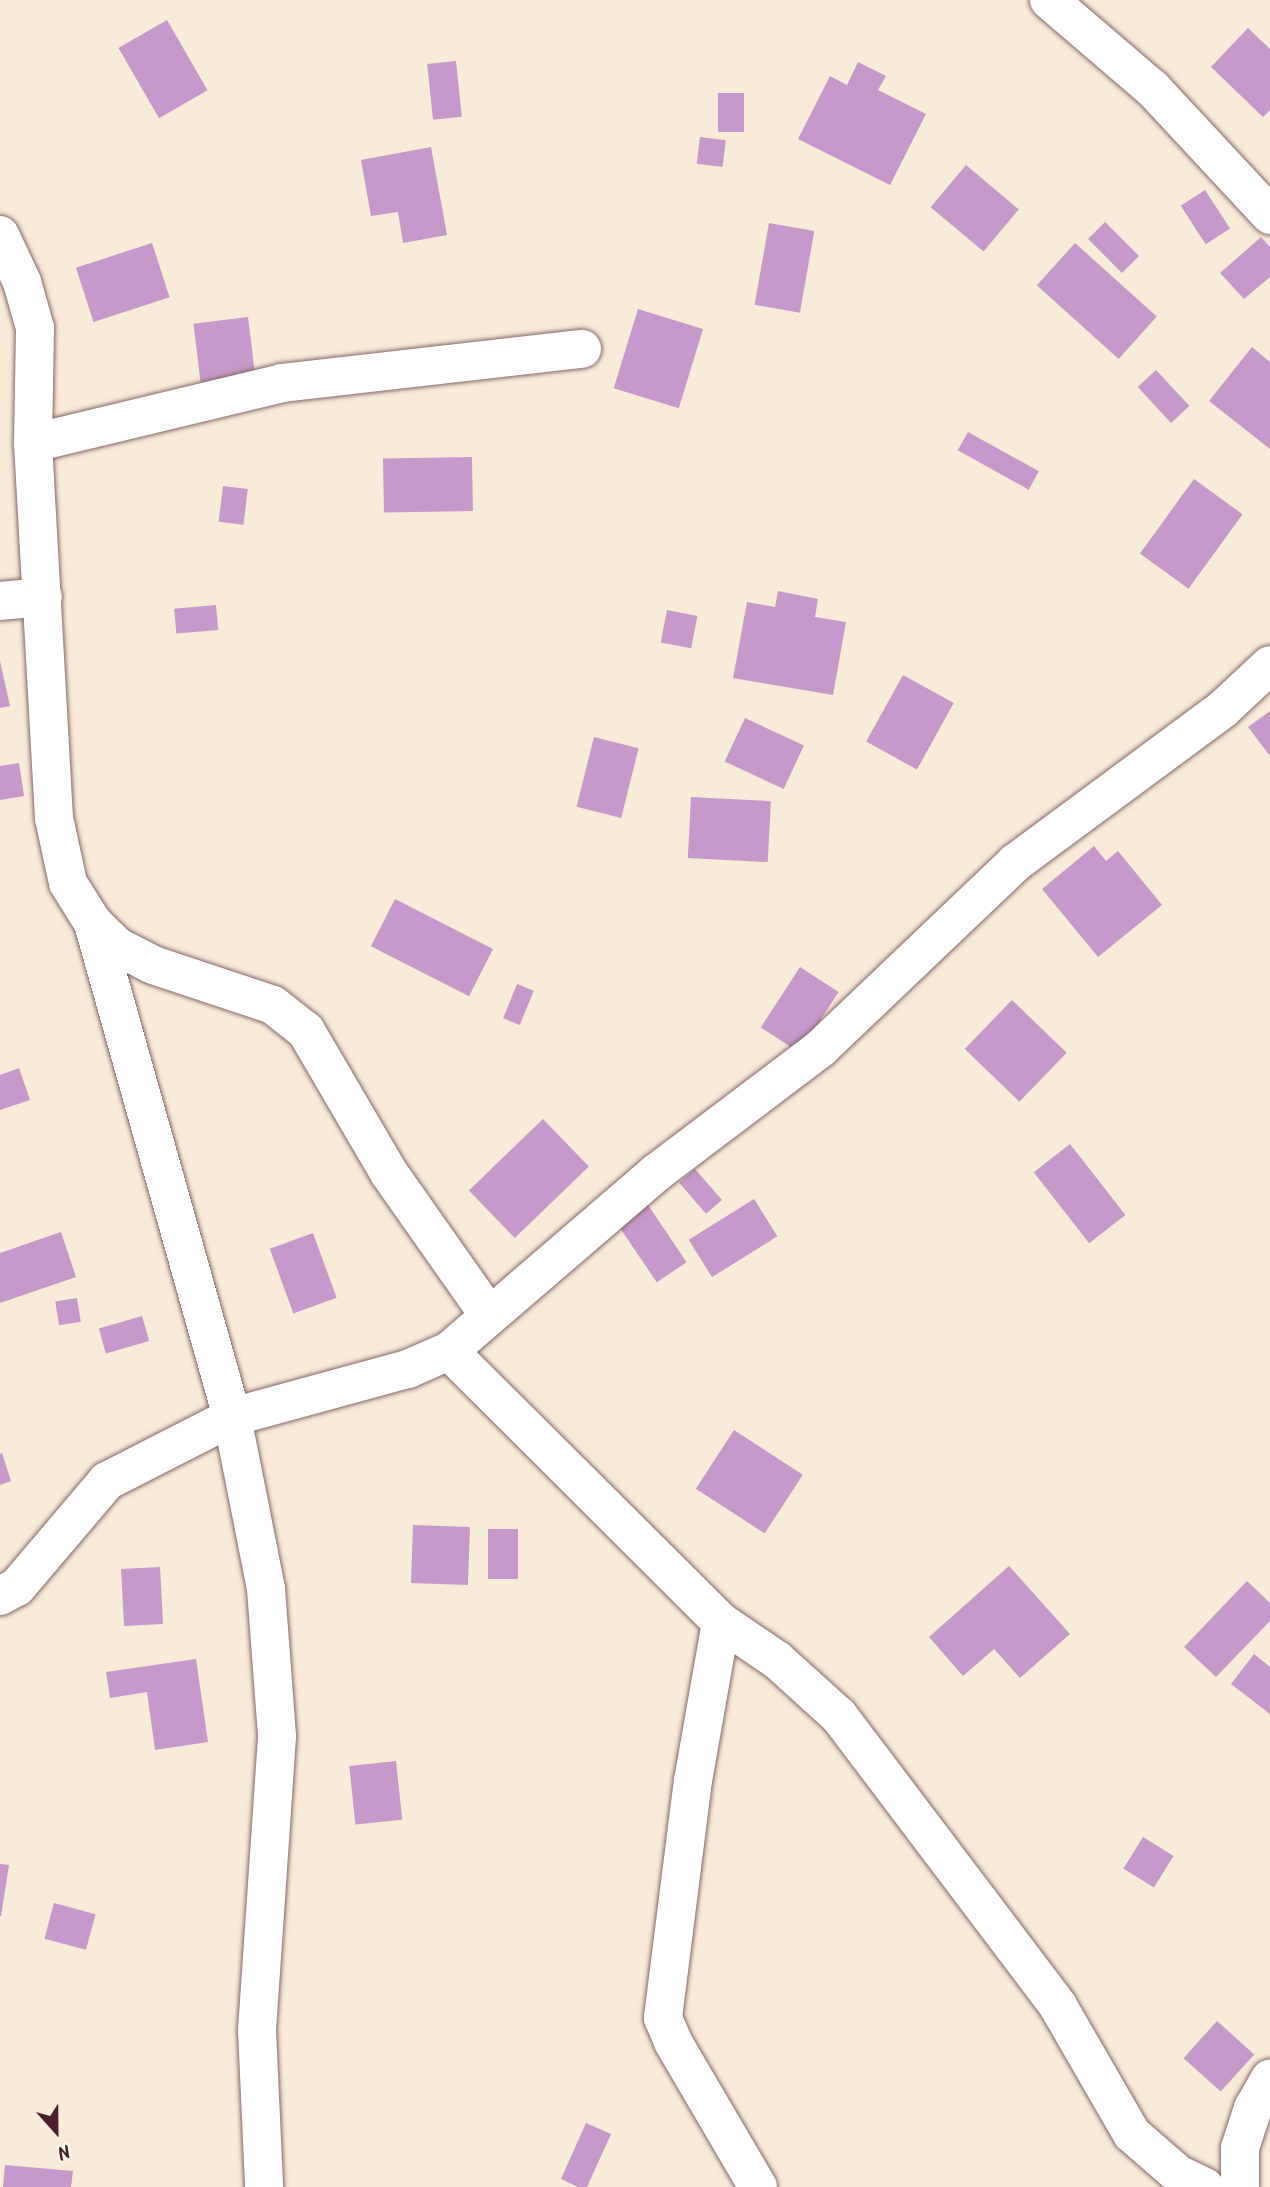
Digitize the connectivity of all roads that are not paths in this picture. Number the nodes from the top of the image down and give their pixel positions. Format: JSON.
{"nodes":[{"id":1,"x":1049,"y":0,"type":"edge"},
{"id":2,"x":1270,"y":215,"type":"edge"},
{"id":3,"x":0,"y":235,"type":"edge"},
{"id":4,"x":583,"y":349,"type":"dead end"},
{"id":5,"x":33,"y":443,"type":"junction"},
{"id":6,"x":43,"y":597,"type":"junction"},
{"id":7,"x":0,"y":601,"type":"edge"},
{"id":8,"x":1270,"y":665,"type":"edge"},
{"id":9,"x":93,"y":923,"type":"junction"},
{"id":10,"x":488,"y":1314,"type":"junction"},
{"id":11,"x":449,"y":1350,"type":"junction"},
{"id":12,"x":232,"y":1417,"type":"junction"},
{"id":13,"x":0,"y":1596,"type":"edge"},
{"id":14,"x":721,"y":1622,"type":"junction"},
{"id":15,"x":1270,"y":2078,"type":"edge"},
{"id":16,"x":264,"y":2187,"type":"edge"},
{"id":17,"x":758,"y":2187,"type":"edge"},
{"id":18,"x":1205,"y":2187,"type":"edge"},
{"id":19,"x":1240,"y":2187,"type":"edge"}],
"edges":[{"from":1,"to":2,"type":"street"},
{"from":3,"to":5,"type":"street"},
{"from":4,"to":5,"type":"street"},
{"from":5,"to":6,"type":"street"},
{"from":6,"to":7,"type":"street"},
{"from":6,"to":9,"type":"street"},
{"from":8,"to":10,"type":"street"},
{"from":9,"to":10,"type":"street"},
{"from":9,"to":12,"type":"street"},
{"from":10,"to":11,"type":"street"},
{"from":11,"to":12,"type":"street"},
{"from":11,"to":14,"type":"street"},
{"from":12,"to":13,"type":"street"},
{"from":12,"to":16,"type":"street"},
{"from":14,"to":17,"type":"street"},
{"from":14,"to":18,"type":"street"},
{"from":15,"to":19,"type":"street"}]}
